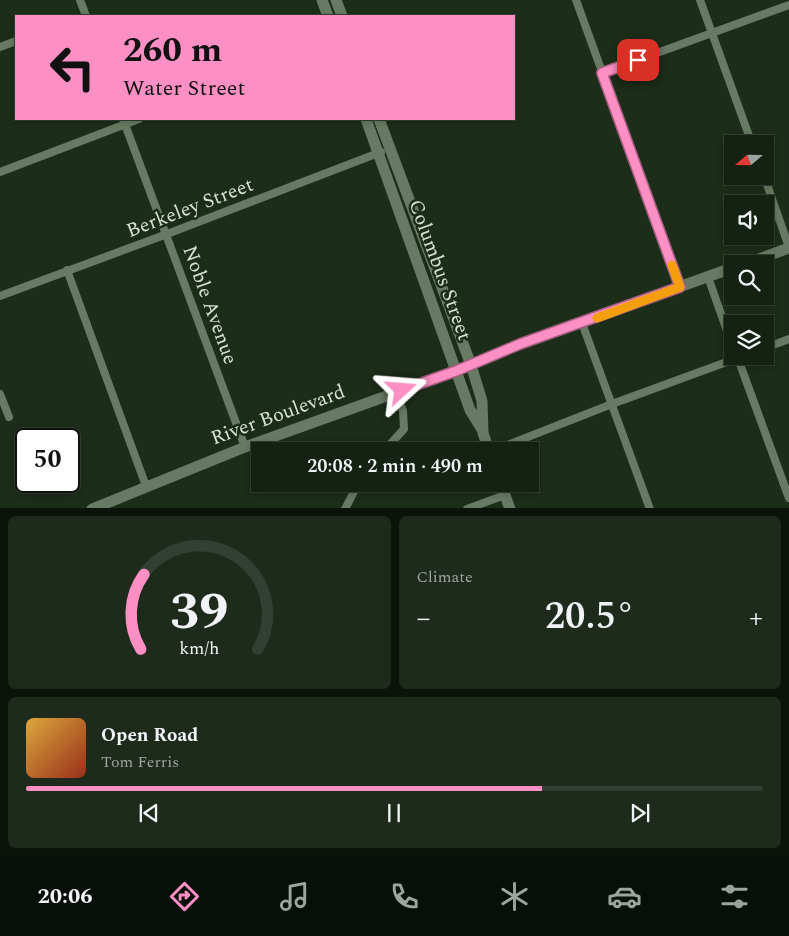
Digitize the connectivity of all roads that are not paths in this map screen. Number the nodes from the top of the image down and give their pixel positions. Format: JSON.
{"nodes":[{"id":1,"x":80,"y":0,"type":"edge"},
{"id":2,"x":322,"y":0,"type":"edge"},
{"id":3,"x":336,"y":0,"type":"edge"},
{"id":4,"x":576,"y":0,"type":"edge"},
{"id":5,"x":700,"y":0,"type":"edge"},
{"id":6,"x":789,"y":5,"type":"edge"},
{"id":7,"x":84,"y":15,"type":"edge"},
{"id":8,"x":328,"y":15,"type":"edge"},
{"id":9,"x":342,"y":15,"type":"edge"},
{"id":10,"x":712,"y":33,"type":"junction"},
{"id":11,"x":15,"y":41,"type":"edge"},
{"id":12,"x":0,"y":47,"type":"edge"},
{"id":13,"x":602,"y":73,"type":"junction"},
{"id":14,"x":366,"y":120,"type":"edge"},
{"id":15,"x":379,"y":120,"type":"edge"},
{"id":16,"x":124,"y":121,"type":"edge"},
{"id":17,"x":749,"y":135,"type":"edge"},
{"id":18,"x":390,"y":149,"type":"junction"},
{"id":19,"x":378,"y":154,"type":"junction"},
{"id":20,"x":0,"y":172,"type":"edge"},
{"id":21,"x":767,"y":185,"type":"edge"},
{"id":22,"x":167,"y":234,"type":"junction"},
{"id":23,"x":789,"y":247,"type":"edge"},
{"id":24,"x":768,"y":255,"type":"edge"},
{"id":25,"x":67,"y":270,"type":"junction"},
{"id":26,"x":724,"y":271,"type":"edge"},
{"id":27,"x":708,"y":277,"type":"junction"},
{"id":28,"x":680,"y":287,"type":"junction"},
{"id":29,"x":0,"y":296,"type":"edge"},
{"id":30,"x":724,"y":322,"type":"edge"},
{"id":31,"x":582,"y":323,"type":"junction"},
{"id":32,"x":789,"y":339,"type":"edge"},
{"id":33,"x":774,"y":345,"type":"edge"},
{"id":34,"x":724,"y":363,"type":"edge"},
{"id":35,"x":471,"y":365,"type":"junction"},
{"id":36,"x":742,"y":365,"type":"edge"},
{"id":37,"x":456,"y":371,"type":"junction"},
{"id":38,"x":396,"y":392,"type":"junction"},
{"id":39,"x":0,"y":394,"type":"edge"},
{"id":40,"x":612,"y":404,"type":"junction"},
{"id":41,"x":9,"y":417,"type":"dead end"},
{"id":42,"x":483,"y":433,"type":"junction"},
{"id":43,"x":392,"y":442,"type":"edge"},
{"id":44,"x":486,"y":442,"type":"edge"},
{"id":45,"x":513,"y":442,"type":"edge"},
{"id":46,"x":245,"y":447,"type":"junction"},
{"id":47,"x":146,"y":486,"type":"junction"},
{"id":48,"x":354,"y":492,"type":"edge"},
{"id":49,"x":497,"y":492,"type":"edge"},
{"id":50,"x":504,"y":492,"type":"edge"},
{"id":51,"x":789,"y":498,"type":"edge"},
{"id":52,"x":92,"y":508,"type":"edge"},
{"id":53,"x":345,"y":508,"type":"edge"},
{"id":54,"x":467,"y":508,"type":"edge"},
{"id":55,"x":510,"y":508,"type":"edge"},
{"id":56,"x":650,"y":508,"type":"edge"}],
"edges":[{"from":1,"to":7,"type":"street"},
{"from":2,"to":8,"type":"main road"},
{"from":3,"to":9,"type":"main road"},
{"from":4,"to":13,"type":"street"},
{"from":5,"to":10,"type":"street"},
{"from":6,"to":10,"type":"street"},
{"from":10,"to":13,"type":"street"},
{"from":10,"to":17,"type":"street"},
{"from":11,"to":12,"type":"street"},
{"from":13,"to":28,"type":"street"},
{"from":14,"to":19,"type":"main road","name":"Columbus Street"},
{"from":15,"to":18,"type":"main road","name":"Columbus Street"},
{"from":16,"to":20,"type":"street"},
{"from":16,"to":22,"type":"street","name":"Noble Avenue"},
{"from":18,"to":19,"type":"street","name":"Berkeley Street"},
{"from":18,"to":35,"type":"main road","name":"Columbus Street"},
{"from":19,"to":22,"type":"street","name":"Berkeley Street"},
{"from":19,"to":37,"type":"main road","name":"Columbus Street"},
{"from":21,"to":23,"type":"street"},
{"from":22,"to":25,"type":"street","name":"Berkeley Street"},
{"from":22,"to":46,"type":"street","name":"Noble Avenue"},
{"from":23,"to":24,"type":"main road"},
{"from":25,"to":29,"type":"street","name":"Berkeley Street"},
{"from":25,"to":47,"type":"street"},
{"from":26,"to":27,"type":"main road","name":"River Boulevard"},
{"from":27,"to":28,"type":"main road","name":"River Boulevard"},
{"from":27,"to":30,"type":"street"},
{"from":28,"to":31,"type":"main road","name":"River Boulevard"},
{"from":31,"to":35,"type":"main road","name":"River Boulevard"},
{"from":31,"to":40,"type":"street"},
{"from":32,"to":33,"type":"street"},
{"from":34,"to":40,"type":"street"},
{"from":35,"to":37,"type":"main road","name":"River Boulevard"},
{"from":35,"to":42,"type":"main road","name":"Columbus Street"},
{"from":36,"to":51,"type":"street"},
{"from":37,"to":38,"type":"main road","name":"River Boulevard"},
{"from":37,"to":42,"type":"main road","name":"Columbus Street"},
{"from":38,"to":43,"type":"street"},
{"from":38,"to":46,"type":"main road","name":"River Boulevard"},
{"from":39,"to":41,"type":"street"},
{"from":40,"to":45,"type":"street"},
{"from":40,"to":56,"type":"street"},
{"from":42,"to":44,"type":"main road","name":"Columbus Street"},
{"from":46,"to":47,"type":"main road","name":"River Boulevard"},
{"from":47,"to":52,"type":"main road","name":"River Boulevard"},
{"from":48,"to":53,"type":"street"},
{"from":49,"to":54,"type":"street"},
{"from":50,"to":55,"type":"main road"}]}
